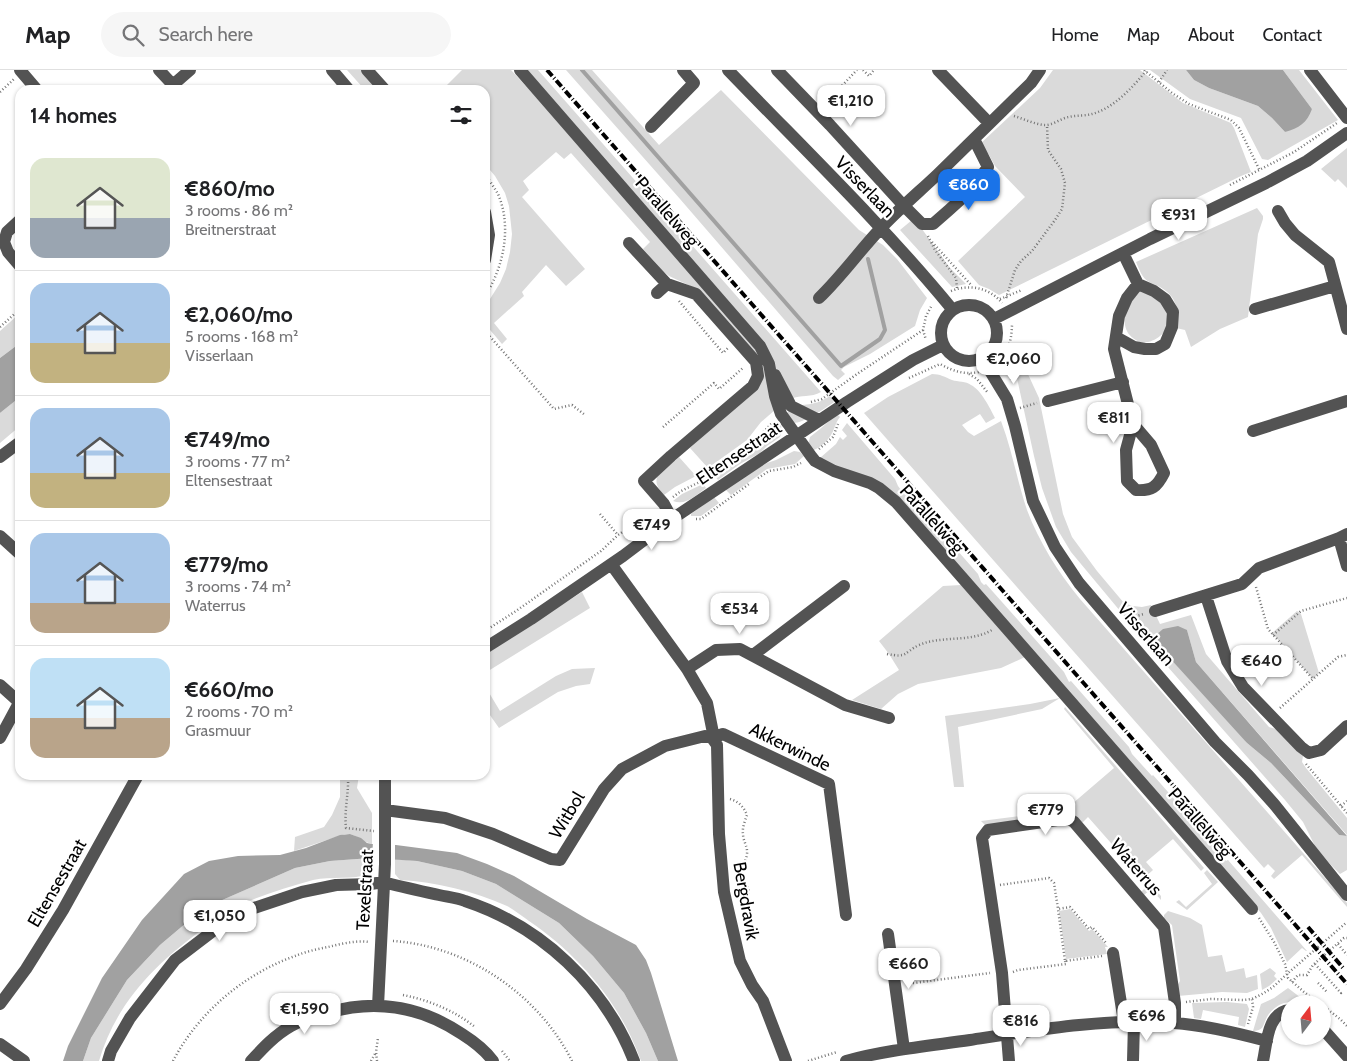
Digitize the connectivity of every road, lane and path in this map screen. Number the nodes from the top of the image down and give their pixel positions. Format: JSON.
{"nodes":[{"id":1,"x":160,"y":70,"type":"edge"},
{"id":2,"x":190,"y":70,"type":"edge"},
{"id":3,"x":332,"y":70,"type":"edge"},
{"id":4,"x":367,"y":70,"type":"edge"},
{"id":5,"x":520,"y":70,"type":"edge"},
{"id":6,"x":683,"y":70,"type":"edge"},
{"id":7,"x":728,"y":70,"type":"edge"},
{"id":8,"x":777,"y":70,"type":"edge"},
{"id":9,"x":858,"y":70,"type":"edge"},
{"id":10,"x":863,"y":70,"type":"edge"},
{"id":11,"x":874,"y":70,"type":"edge"},
{"id":12,"x":938,"y":70,"type":"edge"},
{"id":13,"x":1040,"y":70,"type":"edge"},
{"id":14,"x":1167,"y":70,"type":"edge"},
{"id":15,"x":1310,"y":70,"type":"edge"},
{"id":16,"x":21,"y":71,"type":"edge"},
{"id":17,"x":1145,"y":71,"type":"edge"},
{"id":18,"x":1159,"y":82,"type":"junction"},
{"id":19,"x":34,"y":85,"type":"edge"},
{"id":20,"x":168,"y":85,"type":"edge"},
{"id":21,"x":173,"y":85,"type":"edge"},
{"id":22,"x":343,"y":85,"type":"edge"},
{"id":23,"x":380,"y":85,"type":"edge"},
{"id":24,"x":0,"y":92,"type":"edge"},
{"id":25,"x":834,"y":94,"type":"junction"},
{"id":26,"x":1001,"y":111,"type":"junction"},
{"id":27,"x":818,"y":112,"type":"junction"},
{"id":28,"x":1344,"y":119,"type":"edge"},
{"id":29,"x":989,"y":123,"type":"junction"},
{"id":30,"x":1046,"y":125,"type":"junction"},
{"id":31,"x":651,"y":127,"type":"dead end"},
{"id":32,"x":1347,"y":133,"type":"edge"},
{"id":33,"x":974,"y":139,"type":"junction"},
{"id":34,"x":903,"y":205,"type":"junction"},
{"id":35,"x":1278,"y":211,"type":"dead end"},
{"id":36,"x":4,"y":228,"type":"edge"},
{"id":37,"x":881,"y":228,"type":"junction"},
{"id":38,"x":629,"y":243,"type":"dead end"},
{"id":39,"x":1123,"y":253,"type":"junction"},
{"id":40,"x":15,"y":260,"type":"edge"},
{"id":41,"x":667,"y":284,"type":"junction"},
{"id":42,"x":1138,"y":284,"type":"junction"},
{"id":43,"x":973,"y":287,"type":"junction"},
{"id":44,"x":957,"y":288,"type":"junction"},
{"id":45,"x":1340,"y":291,"type":"edge"},
{"id":46,"x":657,"y":294,"type":"dead end"},
{"id":47,"x":942,"y":296,"type":"junction"},
{"id":48,"x":676,"y":298,"type":"dead end"},
{"id":49,"x":818,"y":298,"type":"dead end"},
{"id":50,"x":1000,"y":299,"type":"dead end"},
{"id":51,"x":952,"y":309,"type":"junction"},
{"id":52,"x":1014,"y":309,"type":"junction"},
{"id":53,"x":1254,"y":309,"type":"dead end"},
{"id":54,"x":15,"y":314,"type":"edge"},
{"id":55,"x":994,"y":319,"type":"junction"},
{"id":56,"x":1012,"y":325,"type":"dead end"},
{"id":57,"x":0,"y":327,"type":"edge"},
{"id":58,"x":1347,"y":329,"type":"edge"},
{"id":59,"x":490,"y":337,"type":"edge"},
{"id":60,"x":1116,"y":337,"type":"junction"},
{"id":61,"x":943,"y":345,"type":"junction"},
{"id":62,"x":730,"y":346,"type":"dead end"},
{"id":63,"x":769,"y":364,"type":"junction"},
{"id":64,"x":985,"y":364,"type":"junction"},
{"id":65,"x":746,"y":365,"type":"dead end"},
{"id":66,"x":902,"y":382,"type":"dead end"},
{"id":67,"x":1122,"y":382,"type":"junction"},
{"id":68,"x":1048,"y":401,"type":"joint"},
{"id":69,"x":1347,"y":401,"type":"edge"},
{"id":70,"x":792,"y":406,"type":"junction"},
{"id":71,"x":1010,"y":410,"type":"junction"},
{"id":72,"x":780,"y":414,"type":"junction"},
{"id":73,"x":585,"y":415,"type":"dead end"},
{"id":74,"x":820,"y":420,"type":"junction"},
{"id":75,"x":840,"y":420,"type":"dead end"},
{"id":76,"x":1134,"y":424,"type":"junction"},
{"id":77,"x":663,"y":427,"type":"dead end"},
{"id":78,"x":1253,"y":431,"type":"dead end"},
{"id":79,"x":795,"y":436,"type":"junction"},
{"id":80,"x":15,"y":446,"type":"edge"},
{"id":81,"x":811,"y":456,"type":"junction"},
{"id":82,"x":0,"y":457,"type":"edge"},
{"id":83,"x":664,"y":504,"type":"junction"},
{"id":84,"x":600,"y":514,"type":"dead end"},
{"id":85,"x":675,"y":517,"type":"junction"},
{"id":86,"x":618,"y":535,"type":"junction"},
{"id":87,"x":0,"y":536,"type":"edge"},
{"id":88,"x":1343,"y":536,"type":"edge"},
{"id":89,"x":15,"y":550,"type":"edge"},
{"id":90,"x":611,"y":564,"type":"junction"},
{"id":91,"x":1347,"y":566,"type":"edge"},
{"id":92,"x":1252,"y":574,"type":"junction"},
{"id":93,"x":844,"y":586,"type":"dead end"},
{"id":94,"x":1206,"y":596,"type":"junction"},
{"id":95,"x":1347,"y":598,"type":"edge"},
{"id":96,"x":1155,"y":611,"type":"joint"},
{"id":97,"x":1001,"y":623,"type":"junction"},
{"id":98,"x":1116,"y":626,"type":"junction"},
{"id":99,"x":490,"y":628,"type":"edge"},
{"id":100,"x":1273,"y":635,"type":"junction"},
{"id":101,"x":490,"y":645,"type":"edge"},
{"id":102,"x":887,"y":654,"type":"dead end"},
{"id":103,"x":753,"y":655,"type":"junction"},
{"id":104,"x":1347,"y":655,"type":"edge"},
{"id":105,"x":687,"y":669,"type":"junction"},
{"id":106,"x":1313,"y":679,"type":"junction"},
{"id":107,"x":0,"y":685,"type":"edge"},
{"id":108,"x":15,"y":697,"type":"edge"},
{"id":109,"x":15,"y":710,"type":"edge"},
{"id":110,"x":1271,"y":716,"type":"junction"},
{"id":111,"x":888,"y":718,"type":"dead end"},
{"id":112,"x":1347,"y":726,"type":"edge"},
{"id":113,"x":0,"y":738,"type":"edge"},
{"id":114,"x":712,"y":738,"type":"junction"},
{"id":115,"x":1309,"y":753,"type":"junction"},
{"id":116,"x":135,"y":780,"type":"edge"},
{"id":117,"x":348,"y":780,"type":"edge"},
{"id":118,"x":385,"y":780,"type":"edge"},
{"id":119,"x":718,"y":799,"type":"junction"},
{"id":120,"x":1347,"y":801,"type":"edge"},
{"id":121,"x":1341,"y":806,"type":"junction"},
{"id":122,"x":385,"y":810,"type":"junction"},
{"id":123,"x":1347,"y":813,"type":"edge"},
{"id":124,"x":385,"y":832,"type":"junction"},
{"id":125,"x":383,"y":882,"type":"junction"},
{"id":126,"x":989,"y":886,"type":"junction"},
{"id":127,"x":1345,"y":889,"type":"edge"},
{"id":128,"x":727,"y":906,"type":"junction"},
{"id":129,"x":1058,"y":909,"type":"junction"},
{"id":130,"x":1252,"y":909,"type":"joint"},
{"id":131,"x":846,"y":914,"type":"dead end"},
{"id":132,"x":1347,"y":922,"type":"edge"},
{"id":133,"x":888,"y":934,"type":"dead end"},
{"id":134,"x":1347,"y":938,"type":"edge"},
{"id":135,"x":392,"y":941,"type":"dead end"},
{"id":136,"x":369,"y":942,"type":"dead end"},
{"id":137,"x":1338,"y":944,"type":"junction"},
{"id":138,"x":1113,"y":954,"type":"junction"},
{"id":139,"x":1347,"y":955,"type":"edge"},
{"id":140,"x":1065,"y":961,"type":"junction"},
{"id":141,"x":1315,"y":964,"type":"junction"},
{"id":142,"x":1002,"y":973,"type":"junction"},
{"id":143,"x":1287,"y":974,"type":"junction"},
{"id":144,"x":1292,"y":982,"type":"junction"},
{"id":145,"x":1318,"y":983,"type":"dead end"},
{"id":146,"x":895,"y":986,"type":"junction"},
{"id":147,"x":1342,"y":991,"type":"dead end"},
{"id":148,"x":1327,"y":992,"type":"dead end"},
{"id":149,"x":1309,"y":995,"type":"edge"},
{"id":150,"x":1252,"y":998,"type":"junction"},
{"id":151,"x":1175,"y":1003,"type":"junction"},
{"id":152,"x":0,"y":1004,"type":"edge"},
{"id":153,"x":378,"y":1006,"type":"junction"},
{"id":154,"x":1281,"y":1012,"type":"edge"},
{"id":155,"x":1331,"y":1012,"type":"edge"},
{"id":156,"x":1129,"y":1022,"type":"junction"},
{"id":157,"x":1175,"y":1023,"type":"junction"},
{"id":158,"x":1347,"y":1026,"type":"edge"},
{"id":159,"x":1006,"y":1034,"type":"junction"},
{"id":160,"x":1246,"y":1035,"type":"junction"},
{"id":161,"x":378,"y":1038,"type":"dead end"},
{"id":162,"x":1331,"y":1038,"type":"edge"},
{"id":163,"x":1267,"y":1040,"type":"junction"},
{"id":164,"x":0,"y":1044,"type":"edge"},
{"id":165,"x":904,"y":1049,"type":"junction"},
{"id":166,"x":376,"y":1052,"type":"junction"},
{"id":167,"x":1347,"y":1056,"type":"edge"},
{"id":168,"x":868,"y":1058,"type":"edge"},
{"id":169,"x":24,"y":1061,"type":"edge"},
{"id":170,"x":108,"y":1061,"type":"edge"},
{"id":171,"x":173,"y":1061,"type":"edge"},
{"id":172,"x":251,"y":1061,"type":"edge"},
{"id":173,"x":371,"y":1061,"type":"edge"},
{"id":174,"x":378,"y":1061,"type":"edge"},
{"id":175,"x":493,"y":1061,"type":"edge"},
{"id":176,"x":572,"y":1061,"type":"edge"},
{"id":177,"x":634,"y":1061,"type":"edge"},
{"id":178,"x":786,"y":1061,"type":"edge"},
{"id":179,"x":846,"y":1061,"type":"edge"},
{"id":180,"x":1008,"y":1061,"type":"edge"},
{"id":181,"x":1133,"y":1061,"type":"edge"},
{"id":182,"x":1263,"y":1061,"type":"edge"}],
"edges":[{"from":1,"to":20,"type":"street"},
{"from":2,"to":21,"type":"street"},
{"from":3,"to":22,"type":"street"},
{"from":4,"to":23,"type":"street"},
{"from":5,"to":63,"type":"street","name":"Parallelweg"},
{"from":6,"to":31,"type":"street"},
{"from":7,"to":37,"type":"street","name":"Visserlaan"},
{"from":8,"to":27,"type":"street"},
{"from":9,"to":25,"type":"path"},
{"from":10,"to":11,"type":"path"},
{"from":12,"to":29,"type":"street"},
{"from":13,"to":26,"type":"street"},
{"from":14,"to":18,"type":"path"},
{"from":15,"to":28,"type":"street"},
{"from":16,"to":19,"type":"street"},
{"from":16,"to":24,"type":"path"},
{"from":17,"to":18,"type":"path"},
{"from":17,"to":30,"type":"path"},
{"from":18,"to":28,"type":"path"},
{"from":25,"to":27,"type":"path"},
{"from":25,"to":27,"type":"path"},
{"from":26,"to":29,"type":"street"},
{"from":26,"to":30,"type":"path"},
{"from":27,"to":34,"type":"street"},
{"from":29,"to":33,"type":"street"},
{"from":30,"to":52,"type":"path"},
{"from":32,"to":39,"type":"street"},
{"from":33,"to":34,"type":"street"},
{"from":33,"to":34,"type":"street"},
{"from":34,"to":37,"type":"street"},
{"from":35,"to":45,"type":"street"},
{"from":36,"to":40,"type":"street"},
{"from":37,"to":47,"type":"street","name":"Visserlaan"},
{"from":37,"to":49,"type":"street"},
{"from":38,"to":41,"type":"street"},
{"from":39,"to":42,"type":"street"},
{"from":39,"to":52,"type":"street"},
{"from":41,"to":46,"type":"street"},
{"from":41,"to":83,"type":"street"},
{"from":42,"to":60,"type":"street"},
{"from":42,"to":60,"type":"street"},
{"from":43,"to":44,"type":"path"},
{"from":43,"to":44,"type":"path"},
{"from":43,"to":50,"type":"path"},
{"from":44,"to":47,"type":"path"},
{"from":45,"to":53,"type":"street"},
{"from":45,"to":58,"type":"street"},
{"from":47,"to":51,"type":"street","name":"Visserlaan"},
{"from":47,"to":70,"type":"path"},
{"from":48,"to":62,"type":"path"},
{"from":51,"to":55,"type":"street"},
{"from":51,"to":61,"type":"street"},
{"from":52,"to":55,"type":"street"},
{"from":54,"to":57,"type":"path"},
{"from":55,"to":64,"type":"street"},
{"from":56,"to":64,"type":"path"},
{"from":59,"to":73,"type":"path"},
{"from":60,"to":67,"type":"street"},
{"from":61,"to":64,"type":"street"},
{"from":61,"to":74,"type":"street","name":"Eltensestraat"},
{"from":63,"to":70,"type":"street"},
{"from":63,"to":72,"type":"street","name":"Parallelweg"},
{"from":64,"to":66,"type":"path"},
{"from":64,"to":71,"type":"street","name":"Visserlaan"},
{"from":65,"to":77,"type":"path"},
{"from":67,"to":68,"type":"street"},
{"from":67,"to":76,"type":"street"},
{"from":68,"to":71,"type":"path"},
{"from":69,"to":78,"type":"street"},
{"from":70,"to":74,"type":"street"},
{"from":71,"to":98,"type":"street","name":"Visserlaan"},
{"from":72,"to":79,"type":"street","name":"Parallelweg"},
{"from":72,"to":83,"type":"path","name":"Eltensestraat"},
{"from":74,"to":79,"type":"street","name":"Eltensestraat"},
{"from":75,"to":81,"type":"path"},
{"from":76,"to":76,"type":"street"},
{"from":79,"to":81,"type":"street","name":"Parallelweg"},
{"from":79,"to":85,"type":"street","name":"Eltensestraat"},
{"from":80,"to":82,"type":"street"},
{"from":81,"to":85,"type":"path"},
{"from":81,"to":97,"type":"street","name":"Parallelweg"},
{"from":83,"to":85,"type":"street"},
{"from":83,"to":86,"type":"path","name":"Eltensestraat"},
{"from":84,"to":86,"type":"path"},
{"from":85,"to":90,"type":"street","name":"Eltensestraat"},
{"from":86,"to":99,"type":"path","name":"Eltensestraat"},
{"from":87,"to":89,"type":"street"},
{"from":88,"to":91,"type":"street"},
{"from":88,"to":92,"type":"street"},
{"from":90,"to":101,"type":"street","name":"Eltensestraat"},
{"from":90,"to":105,"type":"street"},
{"from":92,"to":94,"type":"street"},
{"from":92,"to":100,"type":"path"},
{"from":93,"to":103,"type":"street"},
{"from":94,"to":96,"type":"street"},
{"from":94,"to":110,"type":"street"},
{"from":95,"to":100,"type":"path"},
{"from":96,"to":98,"type":"path"},
{"from":97,"to":102,"type":"path"},
{"from":97,"to":130,"type":"street","name":"Parallelweg"},
{"from":98,"to":127,"type":"street","name":"Visserlaan"},
{"from":100,"to":106,"type":"path"},
{"from":103,"to":105,"type":"street"},
{"from":103,"to":111,"type":"street"},
{"from":104,"to":106,"type":"path"},
{"from":105,"to":114,"type":"street"},
{"from":106,"to":110,"type":"path"},
{"from":107,"to":108,"type":"street"},
{"from":109,"to":113,"type":"street"},
{"from":110,"to":115,"type":"street"},
{"from":112,"to":115,"type":"street"},
{"from":114,"to":119,"type":"street","name":"Bergdravik"},
{"from":114,"to":122,"type":"street","name":"Witbol"},
{"from":114,"to":131,"type":"street","name":"Akkerwinde"},
{"from":115,"to":121,"type":"path"},
{"from":116,"to":152,"type":"street","name":"Eltensestraat"},
{"from":117,"to":124,"type":"path"},
{"from":118,"to":122,"type":"street","name":"Texelstraat"},
{"from":119,"to":128,"type":"street","name":"Bergdravik"},
{"from":119,"to":128,"type":"path"},
{"from":120,"to":121,"type":"path"},
{"from":121,"to":123,"type":"path"},
{"from":122,"to":124,"type":"street","name":"Texelstraat"},
{"from":124,"to":125,"type":"street","name":"Texelstraat"},
{"from":125,"to":153,"type":"street","name":"Texelstraat"},
{"from":125,"to":170,"type":"street"},
{"from":125,"to":177,"type":"street"},
{"from":126,"to":129,"type":"path"},
{"from":126,"to":142,"type":"street","name":"Waterrus"},
{"from":126,"to":151,"type":"street","name":"Waterrus"},
{"from":128,"to":178,"type":"street","name":"Bergdravik"},
{"from":129,"to":138,"type":"path"},
{"from":129,"to":140,"type":"path"},
{"from":130,"to":143,"type":"path"},
{"from":132,"to":143,"type":"path"},
{"from":133,"to":146,"type":"street"},
{"from":134,"to":137,"type":"path"},
{"from":135,"to":176,"type":"path"},
{"from":136,"to":171,"type":"path"},
{"from":137,"to":139,"type":"path"},
{"from":137,"to":141,"type":"path"},
{"from":138,"to":140,"type":"path"},
{"from":138,"to":156,"type":"street"},
{"from":140,"to":142,"type":"path"},
{"from":141,"to":144,"type":"path"},
{"from":141,"to":147,"type":"path"},
{"from":142,"to":146,"type":"path"},
{"from":142,"to":159,"type":"street","name":"Waterrus"},
{"from":143,"to":144,"type":"path"},
{"from":143,"to":150,"type":"path"},
{"from":144,"to":149,"type":"path"},
{"from":145,"to":148,"type":"path"},
{"from":146,"to":165,"type":"street"},
{"from":150,"to":151,"type":"path"},
{"from":150,"to":160,"type":"path"},
{"from":151,"to":157,"type":"street","name":"Waterrus"},
{"from":153,"to":172,"type":"street"},
{"from":153,"to":175,"type":"street"},
{"from":154,"to":163,"type":"street"},
{"from":155,"to":158,"type":"path"},
{"from":156,"to":157,"type":"street"},
{"from":156,"to":159,"type":"street"},
{"from":156,"to":181,"type":"street"},
{"from":157,"to":160,"type":"street"},
{"from":159,"to":165,"type":"street"},
{"from":159,"to":180,"type":"street","name":"Waterrus"},
{"from":160,"to":163,"type":"street"},
{"from":161,"to":166,"type":"path"},
{"from":162,"to":167,"type":"street"},
{"from":163,"to":182,"type":"street"},
{"from":164,"to":169,"type":"street"},
{"from":165,"to":168,"type":"street"},
{"from":166,"to":173,"type":"path"},
{"from":166,"to":174,"type":"path"},
{"from":168,"to":179,"type":"street"}]}
